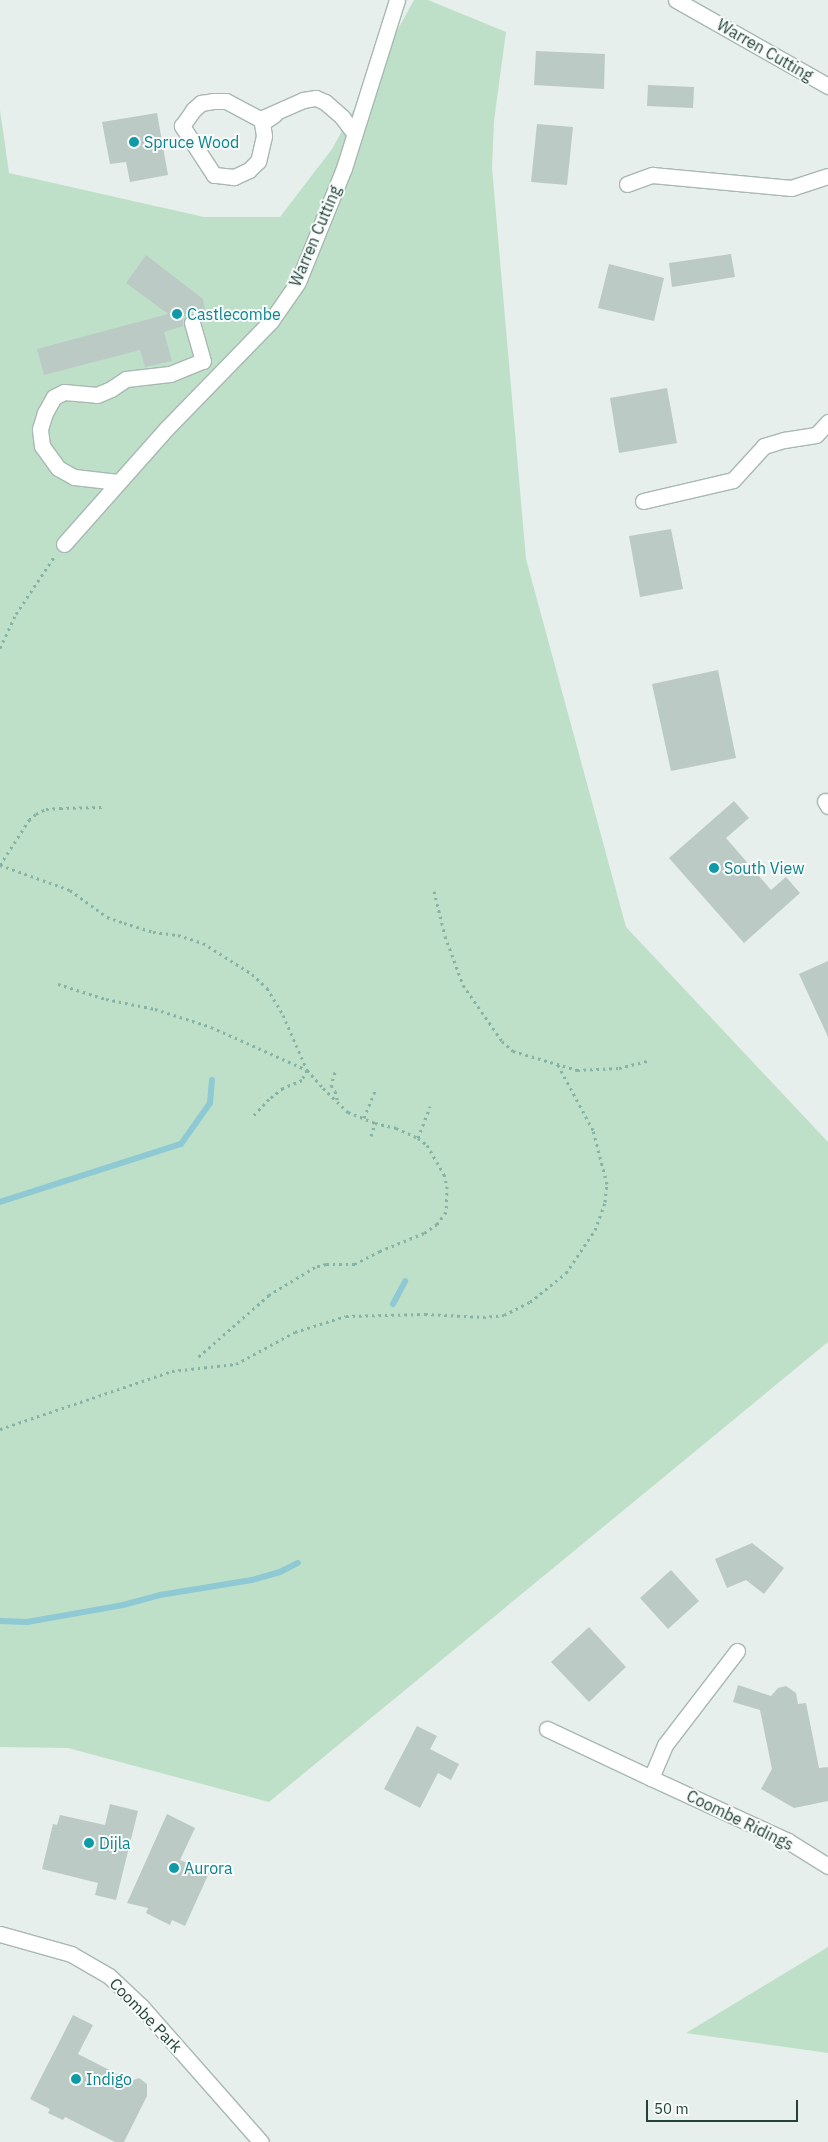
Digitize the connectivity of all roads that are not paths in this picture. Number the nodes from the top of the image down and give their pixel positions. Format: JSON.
{"nodes":[{"id":1,"x":397,"y":0,"type":"edge"},
{"id":2,"x":676,"y":0,"type":"edge"},
{"id":3,"x":828,"y":86,"type":"edge"},
{"id":4,"x":275,"y":114,"type":"junction"},
{"id":5,"x":354,"y":134,"type":"junction"},
{"id":6,"x":828,"y":176,"type":"edge"},
{"id":7,"x":627,"y":184,"type":"dead end"},
{"id":8,"x":192,"y":323,"type":"dead end"},
{"id":9,"x":828,"y":422,"type":"edge"},
{"id":10,"x":118,"y":482,"type":"junction"},
{"id":11,"x":644,"y":501,"type":"dead end"},
{"id":12,"x":64,"y":544,"type":"road end"},
{"id":13,"x":737,"y":1652,"type":"dead end"},
{"id":14,"x":547,"y":1729,"type":"dead end"},
{"id":15,"x":651,"y":1778,"type":"junction"},
{"id":16,"x":828,"y":1866,"type":"edge"},
{"id":17,"x":0,"y":1934,"type":"edge"},
{"id":18,"x":261,"y":2142,"type":"edge"}],
"edges":[{"from":1,"to":5,"type":"street","name":"Warren Cutting"},
{"from":2,"to":3,"type":"street","name":"Warren Cutting"},
{"from":4,"to":4,"type":"street"},
{"from":4,"to":5,"type":"street"},
{"from":5,"to":10,"type":"street","name":"Warren Cutting"},
{"from":6,"to":7,"type":"street"},
{"from":8,"to":10,"type":"street"},
{"from":9,"to":11,"type":"street"},
{"from":10,"to":12,"type":"street","name":"Warren Cutting"},
{"from":13,"to":15,"type":"street"},
{"from":14,"to":15,"type":"street","name":"Coombe Ridings"},
{"from":15,"to":16,"type":"street","name":"Coombe Ridings"},
{"from":17,"to":18,"type":"street","name":"Coombe Park"}]}
